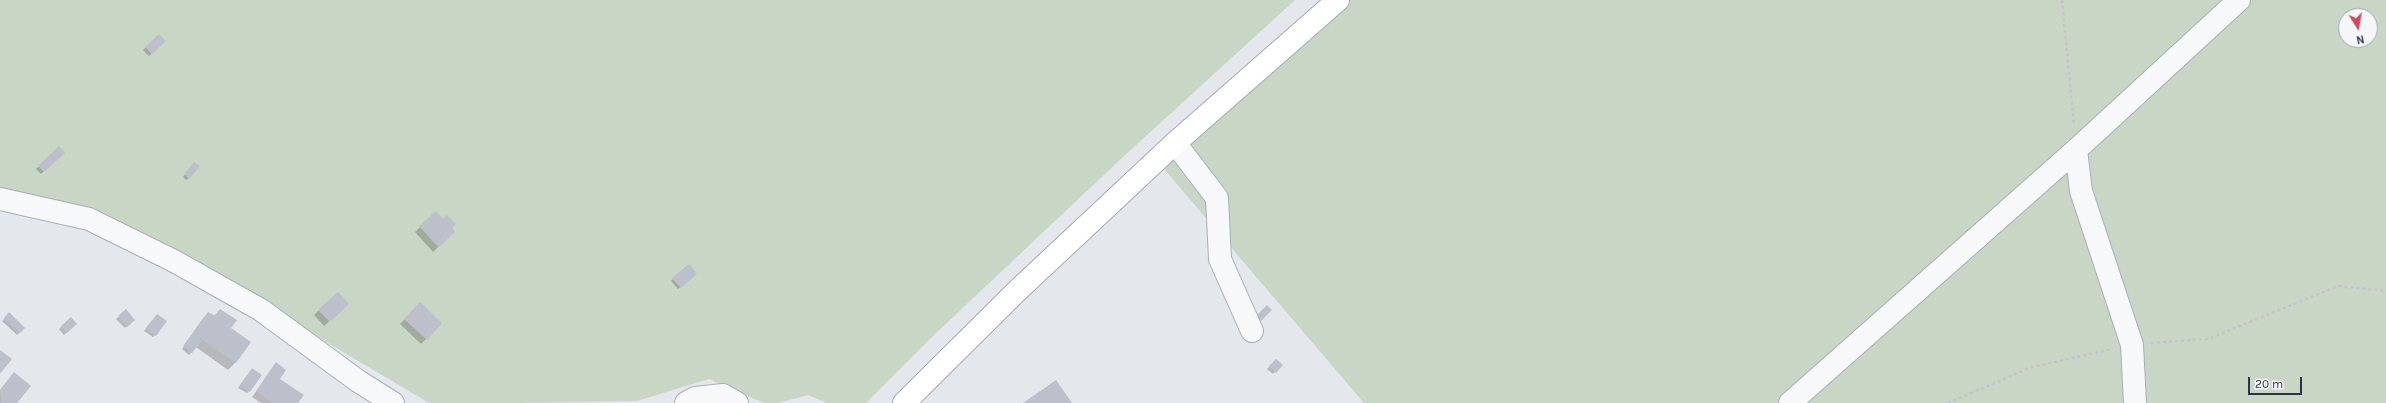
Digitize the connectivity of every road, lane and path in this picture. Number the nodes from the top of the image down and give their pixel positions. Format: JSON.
{"nodes":[{"id":1,"x":1338,"y":0,"type":"edge"},
{"id":2,"x":2062,"y":0,"type":"edge"},
{"id":3,"x":2239,"y":0,"type":"edge"},
{"id":4,"x":1175,"y":143,"type":"junction"},
{"id":5,"x":2076,"y":150,"type":"junction"},
{"id":6,"x":0,"y":199,"type":"edge"},
{"id":7,"x":2386,"y":291,"type":"edge"},
{"id":8,"x":1252,"y":331,"type":"dead end"},
{"id":9,"x":2132,"y":344,"type":"junction"},
{"id":10,"x":393,"y":403,"type":"edge"},
{"id":11,"x":686,"y":403,"type":"edge"},
{"id":12,"x":737,"y":403,"type":"edge"},
{"id":13,"x":904,"y":403,"type":"edge"},
{"id":14,"x":1790,"y":403,"type":"edge"},
{"id":15,"x":1948,"y":403,"type":"edge"},
{"id":16,"x":2135,"y":403,"type":"edge"}],
"edges":[{"from":1,"to":4,"type":"main road"},
{"from":2,"to":5,"type":"path"},
{"from":3,"to":5,"type":"street"},
{"from":4,"to":8,"type":"street"},
{"from":4,"to":13,"type":"main road"},
{"from":5,"to":9,"type":"street"},
{"from":5,"to":14,"type":"street"},
{"from":6,"to":10,"type":"street"},
{"from":7,"to":9,"type":"path"},
{"from":9,"to":15,"type":"path"},
{"from":9,"to":16,"type":"street"},
{"from":11,"to":12,"type":"street"}]}
